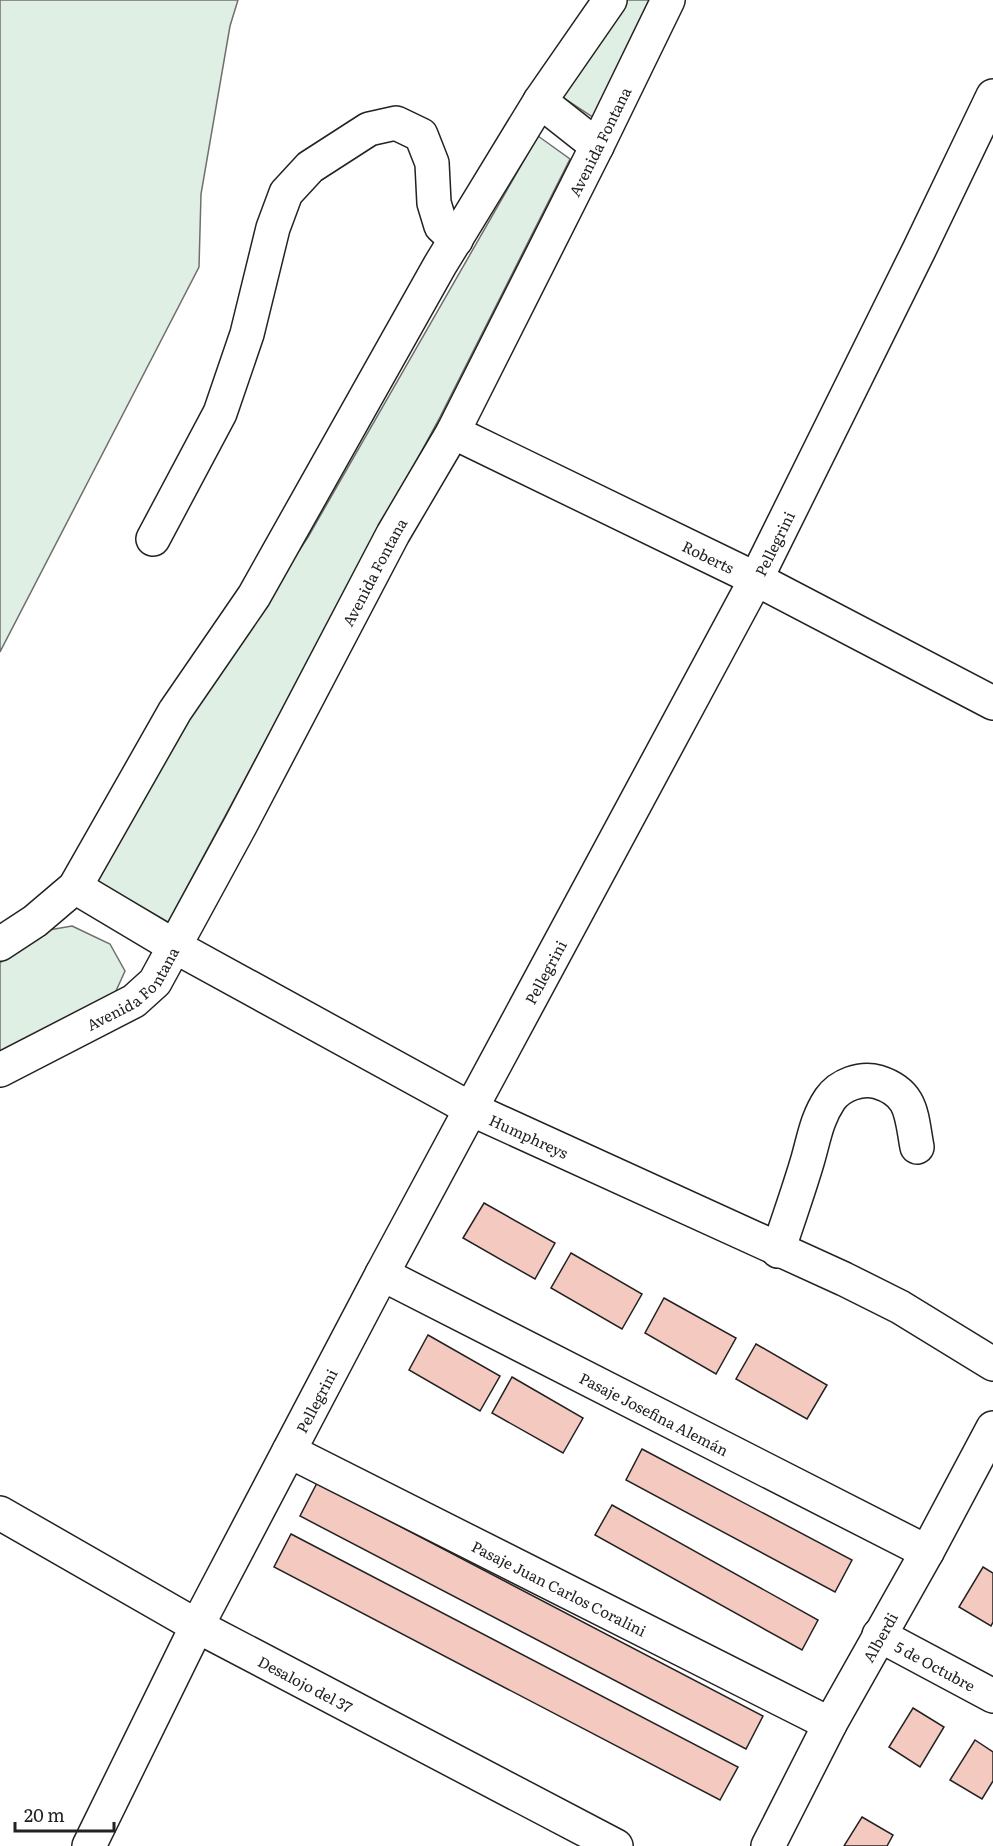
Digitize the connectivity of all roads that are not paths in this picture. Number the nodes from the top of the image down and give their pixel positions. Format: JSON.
{"nodes":[{"id":1,"x":610,"y":0,"type":"edge"},
{"id":2,"x":668,"y":0,"type":"edge"},
{"id":3,"x":993,"y":96,"type":"edge"},
{"id":4,"x":540,"y":101,"type":"junction"},
{"id":5,"x":597,"y":146,"type":"junction"},
{"id":6,"x":456,"y":240,"type":"junction"},
{"id":7,"x":453,"y":432,"type":"junction"},
{"id":8,"x":153,"y":539,"type":"dead end"},
{"id":9,"x":756,"y":579,"type":"junction"},
{"id":10,"x":993,"y":702,"type":"edge"},
{"id":11,"x":75,"y":887,"type":"junction"},
{"id":12,"x":0,"y":944,"type":"edge"},
{"id":13,"x":174,"y":946,"type":"junction"},
{"id":14,"x":0,"y":1070,"type":"edge"},
{"id":15,"x":471,"y":1109,"type":"junction"},
{"id":16,"x":917,"y":1147,"type":"dead end"},
{"id":17,"x":778,"y":1251,"type":"junction"},
{"id":18,"x":382,"y":1274,"type":"junction"},
{"id":19,"x":993,"y":1364,"type":"edge"},
{"id":20,"x":993,"y":1428,"type":"edge"},
{"id":21,"x":290,"y":1450,"type":"junction"},
{"id":22,"x":0,"y":1513,"type":"edge"},
{"id":23,"x":927,"y":1552,"type":"junction"},
{"id":24,"x":197,"y":1626,"type":"junction"},
{"id":25,"x":879,"y":1635,"type":"junction"},
{"id":26,"x":993,"y":1696,"type":"edge"},
{"id":27,"x":830,"y":1724,"type":"junction"},
{"id":28,"x":89,"y":1846,"type":"edge"},
{"id":29,"x":616,"y":1846,"type":"edge"},
{"id":30,"x":768,"y":1846,"type":"edge"}],
"edges":[{"from":1,"to":4,"type":"street"},
{"from":2,"to":5,"type":"street","name":"Avenida Fontana"},
{"from":3,"to":9,"type":"street","name":"Pellegrini"},
{"from":4,"to":5,"type":"street"},
{"from":4,"to":6,"type":"street"},
{"from":5,"to":7,"type":"street","name":"Avenida Fontana"},
{"from":6,"to":8,"type":"street"},
{"from":6,"to":11,"type":"street"},
{"from":7,"to":9,"type":"street","name":"Roberts"},
{"from":7,"to":13,"type":"street","name":"Avenida Fontana"},
{"from":9,"to":10,"type":"street","name":"Roberts"},
{"from":9,"to":15,"type":"street","name":"Pellegrini"},
{"from":11,"to":12,"type":"street"},
{"from":11,"to":13,"type":"street","name":"Humphreys"},
{"from":13,"to":14,"type":"street","name":"Avenida Fontana"},
{"from":13,"to":15,"type":"street","name":"Humphreys"},
{"from":15,"to":17,"type":"street","name":"Humphreys"},
{"from":15,"to":18,"type":"street","name":"Pellegrini"},
{"from":16,"to":17,"type":"street"},
{"from":17,"to":19,"type":"street","name":"Humphreys"},
{"from":18,"to":21,"type":"street","name":"Pellegrini"},
{"from":18,"to":23,"type":"street","name":"Pasaje Josefina Alemán"},
{"from":20,"to":23,"type":"street","name":"Alberdi"},
{"from":21,"to":24,"type":"street","name":"Pellegrini"},
{"from":21,"to":27,"type":"street","name":"Pasaje Juan Carlos Coralini"},
{"from":22,"to":24,"type":"street","name":"Desalojo del 37"},
{"from":23,"to":25,"type":"street","name":"Alberdi"},
{"from":24,"to":28,"type":"street","name":"Pellegrini"},
{"from":24,"to":29,"type":"street","name":"Desalojo del 37"},
{"from":25,"to":26,"type":"street","name":"5 de Octubre"},
{"from":25,"to":27,"type":"street","name":"Alberdi"},
{"from":27,"to":30,"type":"street","name":"Alberdi"}]}
